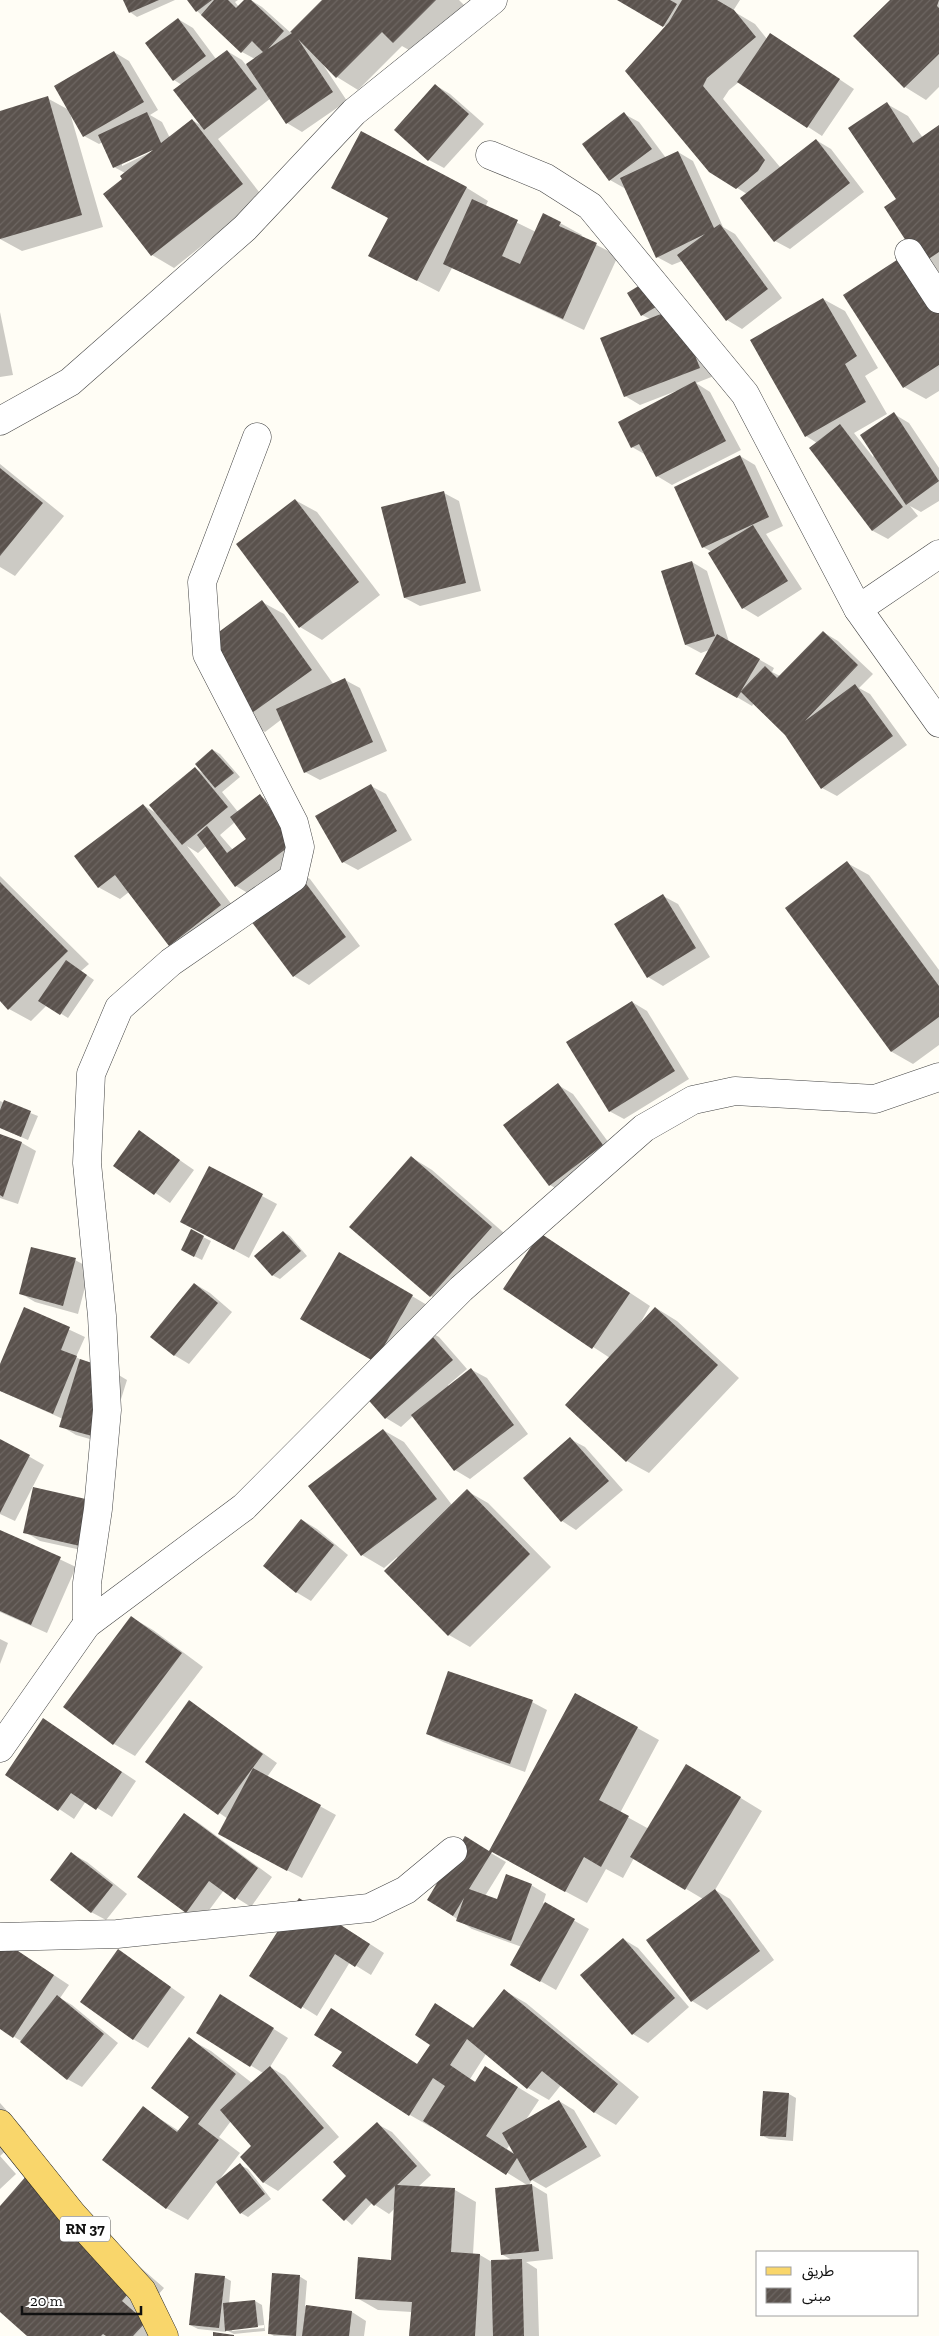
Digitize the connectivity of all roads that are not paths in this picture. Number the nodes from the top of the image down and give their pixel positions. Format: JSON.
{"nodes":[{"id":1,"x":493,"y":0,"type":"edge"},
{"id":2,"x":490,"y":156,"type":"dead end"},
{"id":3,"x":909,"y":253,"type":"dead end"},
{"id":4,"x":939,"y":299,"type":"edge"},
{"id":5,"x":0,"y":421,"type":"edge"},
{"id":6,"x":257,"y":437,"type":"dead end"},
{"id":7,"x":939,"y":554,"type":"edge"},
{"id":8,"x":858,"y":609,"type":"junction"},
{"id":9,"x":939,"y":723,"type":"edge"},
{"id":10,"x":939,"y":1077,"type":"edge"},
{"id":11,"x":87,"y":1624,"type":"junction"},
{"id":12,"x":0,"y":1748,"type":"edge"},
{"id":13,"x":453,"y":1851,"type":"dead end"},
{"id":14,"x":0,"y":1937,"type":"edge"},
{"id":15,"x":0,"y":2124,"type":"edge"},
{"id":16,"x":164,"y":2336,"type":"edge"}],
"edges":[{"from":1,"to":5,"type":"street"},
{"from":2,"to":8,"type":"street"},
{"from":3,"to":4,"type":"street"},
{"from":6,"to":11,"type":"street"},
{"from":7,"to":8,"type":"street"},
{"from":8,"to":9,"type":"street"},
{"from":10,"to":11,"type":"street"},
{"from":11,"to":12,"type":"street"},
{"from":13,"to":14,"type":"street"},
{"from":15,"to":16,"type":"main road","number":"RN 37"}]}
